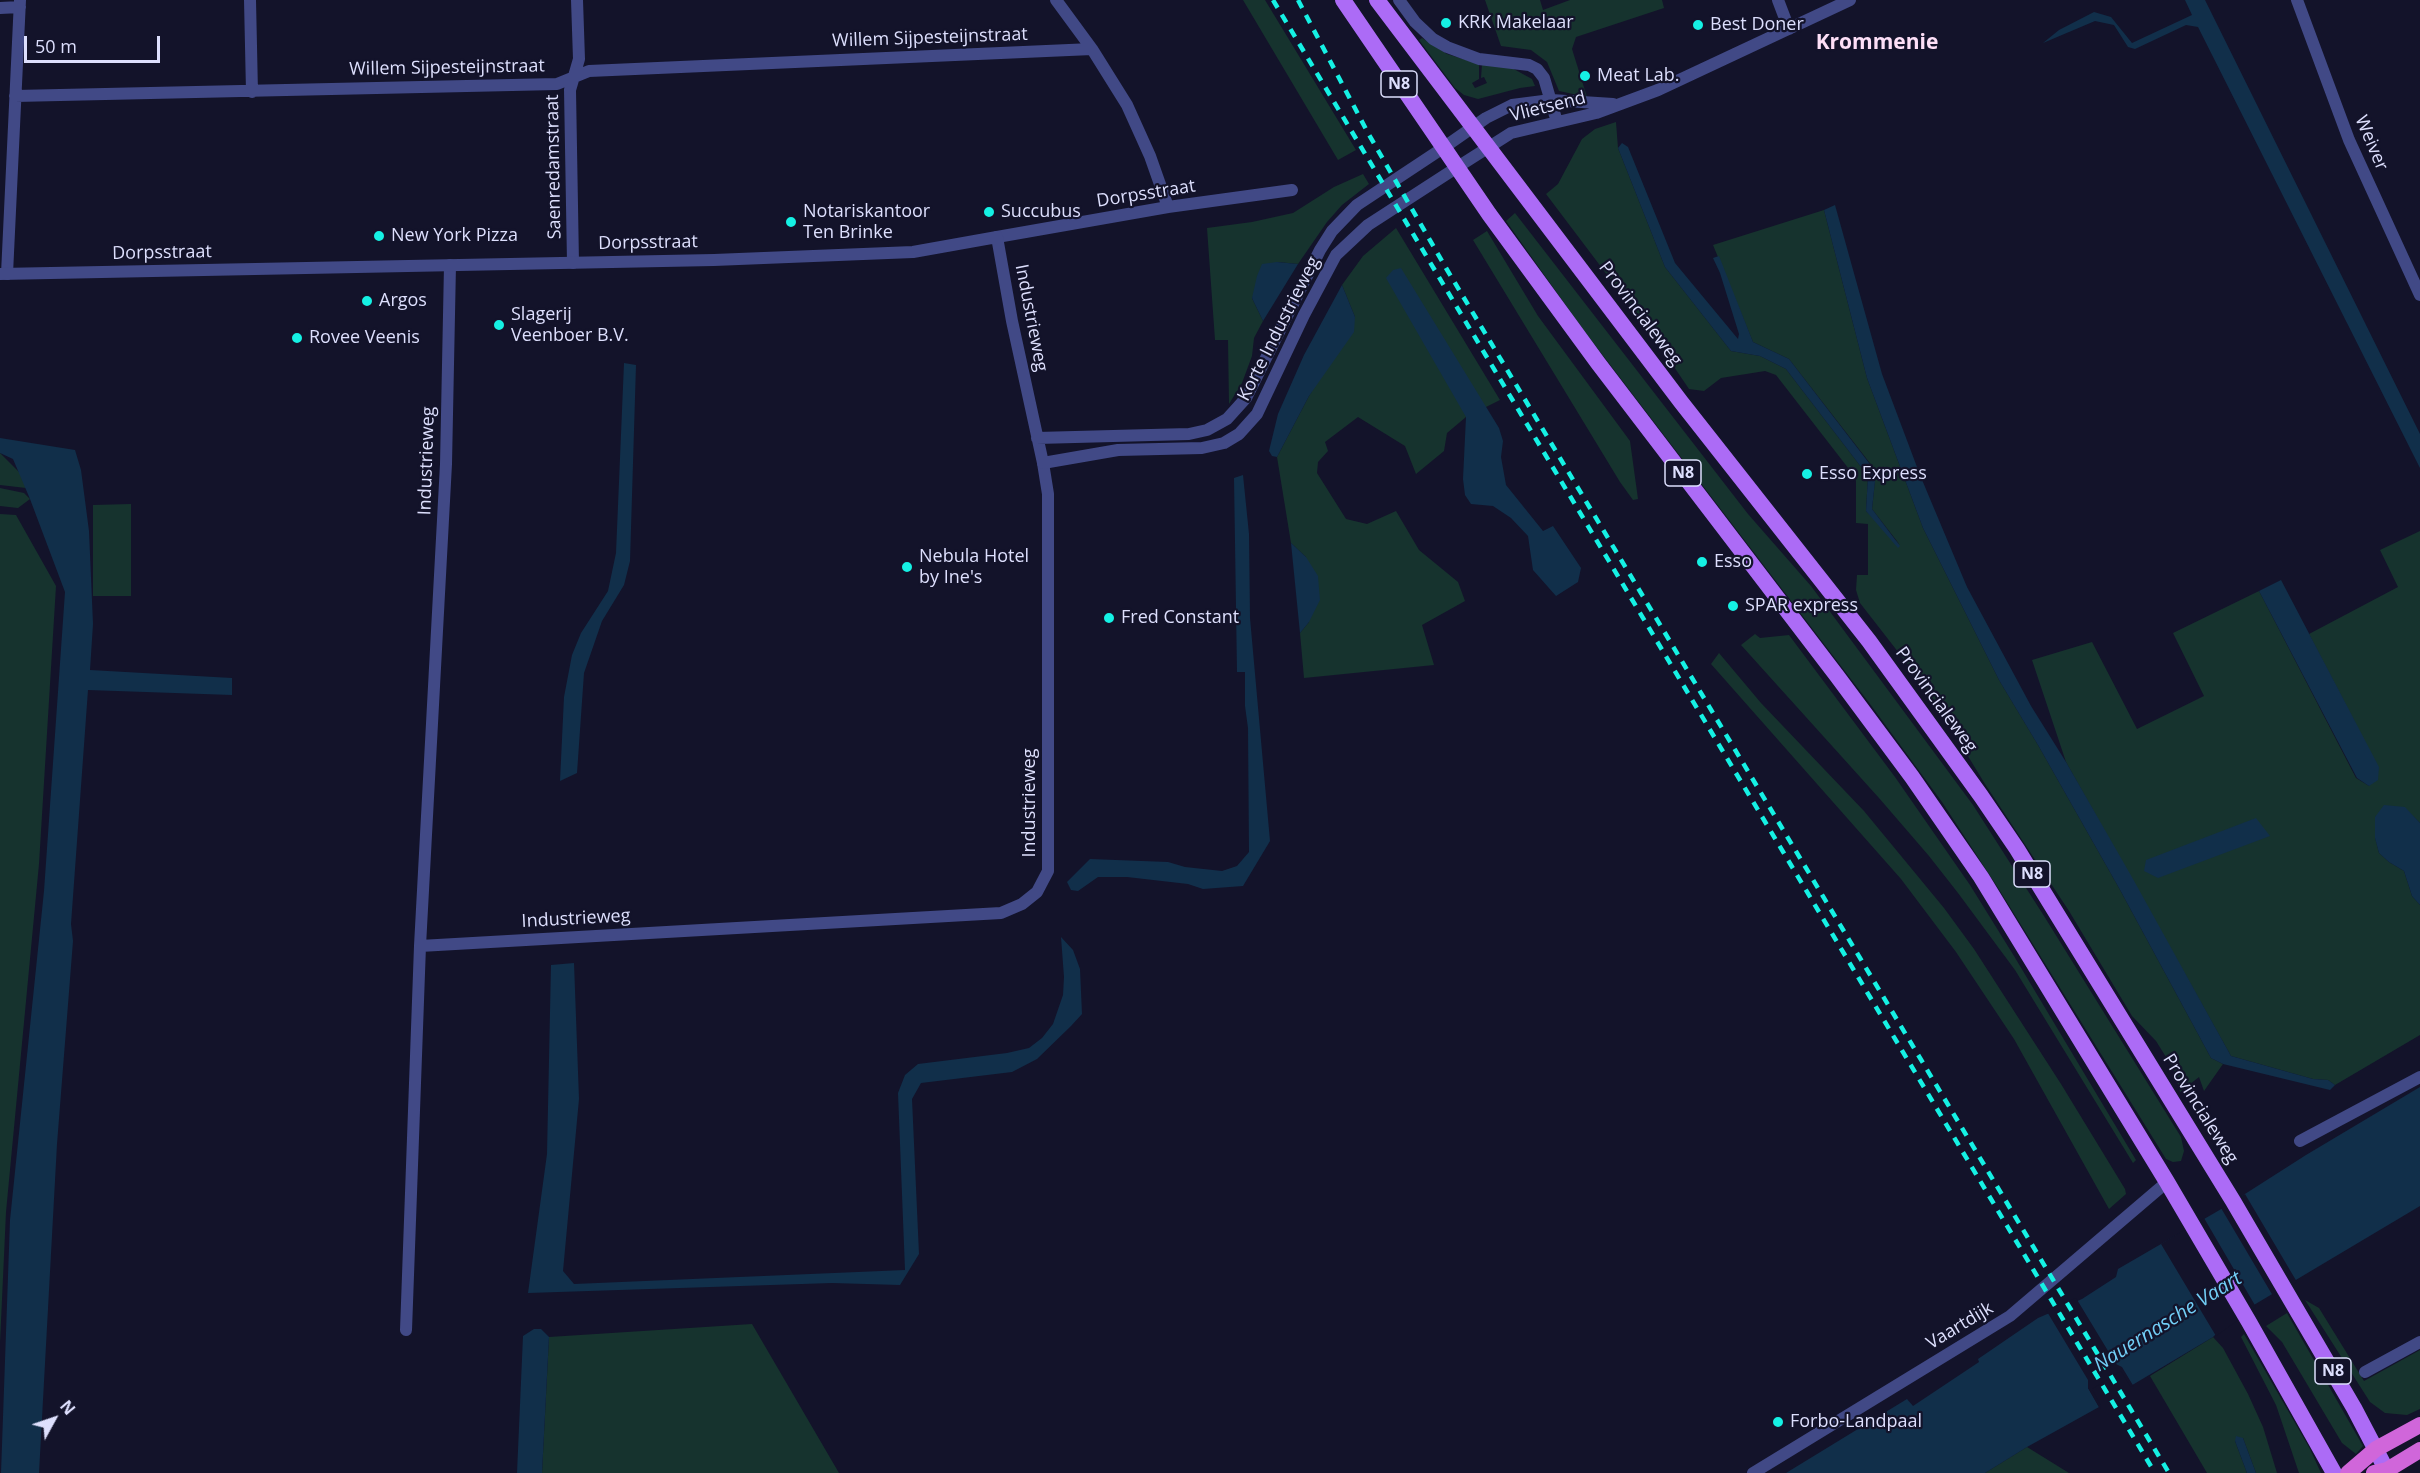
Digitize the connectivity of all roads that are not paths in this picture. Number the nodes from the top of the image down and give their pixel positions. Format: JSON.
{"nodes":[{"id":1,"x":250,"y":0,"type":"edge"},
{"id":2,"x":578,"y":0,"type":"edge"},
{"id":3,"x":1056,"y":0,"type":"edge"},
{"id":4,"x":1343,"y":0,"type":"edge"},
{"id":5,"x":1377,"y":0,"type":"edge"},
{"id":6,"x":1399,"y":0,"type":"edge"},
{"id":7,"x":1778,"y":0,"type":"edge"},
{"id":8,"x":1850,"y":0,"type":"edge"},
{"id":9,"x":2297,"y":0,"type":"edge"},
{"id":10,"x":20,"y":4,"type":"edge"},
{"id":11,"x":0,"y":8,"type":"edge"},
{"id":12,"x":1788,"y":29,"type":"junction"},
{"id":13,"x":1092,"y":49,"type":"junction"},
{"id":14,"x":574,"y":76,"type":"junction"},
{"id":15,"x":252,"y":92,"type":"junction"},
{"id":16,"x":15,"y":96,"type":"junction"},
{"id":17,"x":1551,"y":100,"type":"junction"},
{"id":18,"x":1620,"y":105,"type":"junction"},
{"id":19,"x":0,"y":118,"type":"edge"},
{"id":20,"x":14,"y":119,"type":"junction"},
{"id":21,"x":1557,"y":122,"type":"junction"},
{"id":22,"x":1472,"y":128,"type":"junction"},
{"id":23,"x":1488,"y":147,"type":"junction"},
{"id":24,"x":1443,"y":148,"type":"junction"},
{"id":25,"x":1456,"y":168,"type":"junction"},
{"id":26,"x":1292,"y":190,"type":"dead end"},
{"id":27,"x":1168,"y":207,"type":"junction"},
{"id":28,"x":997,"y":237,"type":"junction"},
{"id":29,"x":573,"y":263,"type":"junction"},
{"id":30,"x":450,"y":265,"type":"junction"},
{"id":31,"x":3,"y":274,"type":"edge"},
{"id":32,"x":2420,"y":295,"type":"edge"},
{"id":33,"x":1037,"y":438,"type":"junction"},
{"id":34,"x":1043,"y":463,"type":"junction"},
{"id":35,"x":420,"y":946,"type":"junction"},
{"id":36,"x":2420,"y":1077,"type":"edge"},
{"id":37,"x":2300,"y":1141,"type":"dead end"},
{"id":38,"x":2167,"y":1182,"type":"junction"},
{"id":39,"x":406,"y":1330,"type":"dead end"},
{"id":40,"x":2420,"y":1342,"type":"edge"},
{"id":41,"x":2365,"y":1372,"type":"dead end"},
{"id":42,"x":2420,"y":1425,"type":"edge"},
{"id":43,"x":2376,"y":1449,"type":"junction"},
{"id":44,"x":2420,"y":1450,"type":"edge"},
{"id":45,"x":2383,"y":1472,"type":"edge"},
{"id":46,"x":1753,"y":1473,"type":"edge"},
{"id":47,"x":2334,"y":1473,"type":"edge"},
{"id":48,"x":2348,"y":1473,"type":"edge"}],
"edges":[{"from":1,"to":15,"type":"street"},
{"from":2,"to":14,"type":"street","name":"Saenredamstraat"},
{"from":3,"to":13,"type":"street"},
{"from":4,"to":24,"type":"main road","number":"N8"},
{"from":5,"to":22,"type":"main road","name":"Provincialeweg","number":"N8"},
{"from":6,"to":17,"type":"street"},
{"from":7,"to":12,"type":"street"},
{"from":8,"to":12,"type":"street","name":"Vlietsend"},
{"from":9,"to":32,"type":"street","name":"Weiver"},
{"from":10,"to":11,"type":"street"},
{"from":10,"to":16,"type":"street"},
{"from":12,"to":18,"type":"street","name":"Vlietsend"},
{"from":13,"to":14,"type":"street","name":"Willem Sijpesteijnstraat"},
{"from":13,"to":27,"type":"street"},
{"from":14,"to":15,"type":"street","name":"Willem Sijpesteijnstraat"},
{"from":14,"to":29,"type":"street","name":"Saenredamstraat"},
{"from":15,"to":16,"type":"street","name":"Willem Sijpesteijnstraat"},
{"from":16,"to":20,"type":"street"},
{"from":17,"to":18,"type":"street","name":"Vlietsend"},
{"from":17,"to":21,"type":"street"},
{"from":17,"to":22,"type":"street","name":"Vlietsend"},
{"from":18,"to":21,"type":"street","name":"Vlietsend"},
{"from":19,"to":20,"type":"street"},
{"from":20,"to":31,"type":"street"},
{"from":21,"to":23,"type":"street","name":"Vlietsend"},
{"from":22,"to":23,"type":"main road","name":"Provincialeweg","number":"N8"},
{"from":22,"to":24,"type":"street","name":"Vlietsend"},
{"from":23,"to":25,"type":"street","name":"Vlietsend"},
{"from":23,"to":43,"type":"main road","name":"Provincialeweg","number":"N8"},
{"from":24,"to":25,"type":"main road","number":"N8"},
{"from":24,"to":33,"type":"street","name":"Korte Industrieweg"},
{"from":25,"to":34,"type":"street","name":"Korte Industrieweg"},
{"from":25,"to":38,"type":"main road","number":"N8"},
{"from":26,"to":27,"type":"street","name":"Dorpsstraat"},
{"from":27,"to":28,"type":"street","name":"Dorpsstraat"},
{"from":28,"to":29,"type":"street","name":"Dorpsstraat"},
{"from":28,"to":33,"type":"street","name":"Industrieweg"},
{"from":29,"to":30,"type":"street","name":"Dorpsstraat"},
{"from":30,"to":31,"type":"street","name":"Dorpsstraat"},
{"from":30,"to":35,"type":"street","name":"Industrieweg"},
{"from":33,"to":34,"type":"street","name":"Industrieweg"},
{"from":34,"to":35,"type":"street","name":"Industrieweg"},
{"from":35,"to":39,"type":"street","name":"Industrieweg"},
{"from":36,"to":37,"type":"street"},
{"from":38,"to":46,"type":"street","name":"Vaartdijk"},
{"from":38,"to":47,"type":"main road","number":"N8"},
{"from":40,"to":41,"type":"street"},
{"from":42,"to":43,"type":"highway"},
{"from":43,"to":45,"type":"main road","name":"Provincialeweg","number":"N8"},
{"from":43,"to":48,"type":"highway"},
{"from":44,"to":45,"type":"highway","number":"N8"}]}
